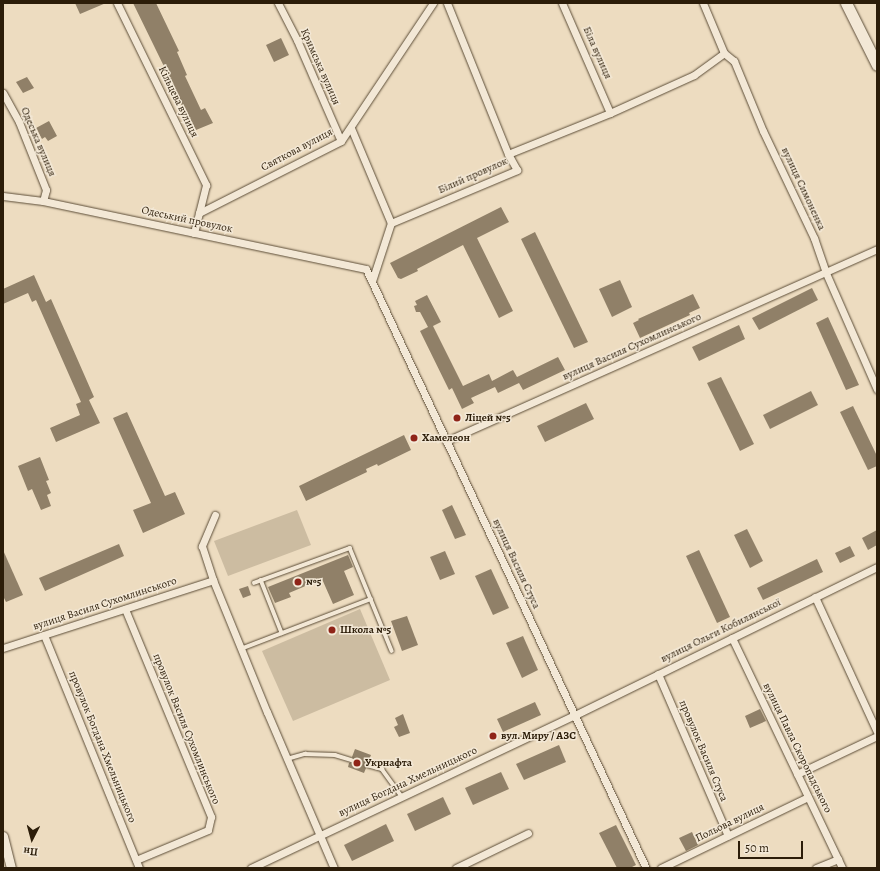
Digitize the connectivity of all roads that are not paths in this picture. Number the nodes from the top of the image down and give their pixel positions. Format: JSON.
{"nodes":[{"id":1,"x":117,"y":3,"type":"edge"},
{"id":2,"x":278,"y":3,"type":"edge"},
{"id":3,"x":433,"y":3,"type":"edge"},
{"id":4,"x":447,"y":3,"type":"edge"},
{"id":5,"x":562,"y":3,"type":"edge"},
{"id":6,"x":703,"y":3,"type":"edge"},
{"id":7,"x":846,"y":3,"type":"edge"},
{"id":8,"x":724,"y":53,"type":"junction"},
{"id":9,"x":877,"y":64,"type":"edge"},
{"id":10,"x":3,"y":93,"type":"edge"},
{"id":11,"x":610,"y":113,"type":"junction"},
{"id":12,"x":351,"y":128,"type":"junction"},
{"id":13,"x":341,"y":141,"type":"junction"},
{"id":14,"x":508,"y":154,"type":"junction"},
{"id":15,"x":3,"y":196,"type":"edge"},
{"id":16,"x":43,"y":201,"type":"junction"},
{"id":17,"x":199,"y":213,"type":"junction"},
{"id":18,"x":391,"y":223,"type":"junction"},
{"id":19,"x":194,"y":233,"type":"junction"},
{"id":20,"x":877,"y":248,"type":"edge"},
{"id":21,"x":366,"y":269,"type":"joint"},
{"id":22,"x":826,"y":273,"type":"junction"},
{"id":23,"x":372,"y":281,"type":"junction"},
{"id":24,"x":877,"y":389,"type":"edge"},
{"id":25,"x":446,"y":441,"type":"junction"},
{"id":26,"x":215,"y":515,"type":"dead end"},
{"id":27,"x":877,"y":567,"type":"edge"},
{"id":28,"x":213,"y":580,"type":"junction"},
{"id":29,"x":261,"y":580,"type":"junction"},
{"id":30,"x":254,"y":583,"type":"dead end"},
{"id":31,"x":815,"y":597,"type":"junction"},
{"id":32,"x":371,"y":598,"type":"junction"},
{"id":33,"x":125,"y":609,"type":"junction"},
{"id":34,"x":282,"y":633,"type":"junction"},
{"id":35,"x":44,"y":635,"type":"junction"},
{"id":36,"x":732,"y":638,"type":"junction"},
{"id":37,"x":3,"y":648,"type":"edge"},
{"id":38,"x":241,"y":649,"type":"junction"},
{"id":39,"x":392,"y":651,"type":"dead end"},
{"id":40,"x":658,"y":674,"type":"junction"},
{"id":41,"x":575,"y":714,"type":"junction"},
{"id":42,"x":877,"y":732,"type":"edge"},
{"id":43,"x":877,"y":736,"type":"edge"},
{"id":44,"x":287,"y":759,"type":"junction"},
{"id":45,"x":351,"y":760,"type":"dead end"},
{"id":46,"x":367,"y":764,"type":"dead end"},
{"id":47,"x":797,"y":774,"type":"junction"},
{"id":48,"x":402,"y":797,"type":"junction"},
{"id":49,"x":808,"y":797,"type":"junction"},
{"id":50,"x":528,"y":833,"type":"dead end"},
{"id":51,"x":3,"y":836,"type":"edge"},
{"id":52,"x":320,"y":836,"type":"junction"},
{"id":53,"x":728,"y":836,"type":"junction"},
{"id":54,"x":838,"y":859,"type":"junction"},
{"id":55,"x":136,"y":860,"type":"junction"},
{"id":56,"x":10,"y":868,"type":"edge"},
{"id":57,"x":139,"y":868,"type":"edge"},
{"id":58,"x":251,"y":868,"type":"edge"},
{"id":59,"x":334,"y":868,"type":"edge"},
{"id":60,"x":456,"y":868,"type":"edge"},
{"id":61,"x":646,"y":868,"type":"edge"},
{"id":62,"x":661,"y":868,"type":"edge"},
{"id":63,"x":816,"y":868,"type":"edge"},
{"id":64,"x":842,"y":868,"type":"edge"}],
"edges":[{"from":1,"to":17,"type":"street","name":"Кільцева вулиця"},
{"from":2,"to":13,"type":"street","name":"Кримська вулиця"},
{"from":3,"to":12,"type":"street","name":"Святкова вулиця"},
{"from":4,"to":14,"type":"street","name":"Білий провулок"},
{"from":5,"to":11,"type":"street","name":"Біла вулиця"},
{"from":6,"to":8,"type":"street","name":"вулиця Симоненка"},
{"from":7,"to":9,"type":"main road"},
{"from":8,"to":11,"type":"street"},
{"from":8,"to":22,"type":"street","name":"вулиця Симоненка"},
{"from":10,"to":16,"type":"street","name":"Одеська вулиця"},
{"from":11,"to":14,"type":"street"},
{"from":12,"to":13,"type":"street","name":"Святкова вулиця"},
{"from":12,"to":18,"type":"street"},
{"from":13,"to":17,"type":"street","name":"Святкова вулиця"},
{"from":14,"to":18,"type":"street","name":"Білий провулок"},
{"from":15,"to":16,"type":"street","name":"Одеський провулок"},
{"from":16,"to":19,"type":"street","name":"Одеський провулок"},
{"from":17,"to":19,"type":"street"},
{"from":18,"to":23,"type":"street"},
{"from":19,"to":21,"type":"street","name":"Одеський провулок"},
{"from":20,"to":22,"type":"street","name":"вулиця Василя Сухомлинського"},
{"from":21,"to":23,"type":"street","name":"вулиця Василя Стуса"},
{"from":22,"to":24,"type":"street","name":"вулиця Симоненка"},
{"from":22,"to":25,"type":"street","name":"вулиця Василя Сухомлинського"},
{"from":23,"to":25,"type":"street","name":"вулиця Василя Стуса"},
{"from":25,"to":41,"type":"street","name":"вулиця Василя Стуса"},
{"from":26,"to":28,"type":"street"},
{"from":27,"to":31,"type":"street","name":"вулиця Ольги Кобилянської"},
{"from":28,"to":33,"type":"street","name":"вулиця Василя Сухомлинського"},
{"from":28,"to":38,"type":"street"},
{"from":29,"to":30,"type":"lane"},
{"from":29,"to":32,"type":"lane"},
{"from":29,"to":34,"type":"lane"},
{"from":31,"to":36,"type":"street","name":"вулиця Ольги Кобилянської"},
{"from":31,"to":42,"type":"street"},
{"from":32,"to":34,"type":"lane"},
{"from":32,"to":39,"type":"lane"},
{"from":33,"to":35,"type":"street","name":"вулиця Василя Сухомлинського"},
{"from":33,"to":55,"type":"street","name":"провулок Василя Сухомлинського"},
{"from":34,"to":38,"type":"lane"},
{"from":35,"to":37,"type":"street","name":"вулиця Василя Сухомлинського"},
{"from":35,"to":55,"type":"street","name":"провулок Богдана Хмельницького"},
{"from":36,"to":40,"type":"street","name":"вулиця Ольги Кобилянської"},
{"from":36,"to":47,"type":"street","name":"вулиця Павла Скоропадського"},
{"from":38,"to":44,"type":"street"},
{"from":40,"to":41,"type":"street","name":"вулиця Ольги Кобилянської"},
{"from":40,"to":53,"type":"street","name":"провулок Василя Стуса"},
{"from":41,"to":48,"type":"street","name":"вулиця Богдана Хмельницького"},
{"from":41,"to":61,"type":"street","name":"вулиця Василя Стуса"},
{"from":43,"to":47,"type":"street"},
{"from":44,"to":45,"type":"lane"},
{"from":44,"to":52,"type":"street"},
{"from":46,"to":48,"type":"lane"},
{"from":47,"to":49,"type":"street","name":"вулиця Павла Скоропадського"},
{"from":48,"to":52,"type":"street","name":"вулиця Богдана Хмельницького"},
{"from":49,"to":53,"type":"street","name":"Польова вулиця"},
{"from":49,"to":54,"type":"street","name":"вулиця Павла Скоропадського"},
{"from":50,"to":60,"type":"street"},
{"from":51,"to":56,"type":"street"},
{"from":52,"to":58,"type":"street","name":"вулиця Богдана Хмельницького"},
{"from":52,"to":59,"type":"street"},
{"from":53,"to":62,"type":"street","name":"Польова вулиця"},
{"from":54,"to":63,"type":"street"},
{"from":54,"to":64,"type":"street","name":"вулиця Павла Скоропадського"},
{"from":55,"to":57,"type":"street","name":"провулок Богдана Хмельницького"}]}
